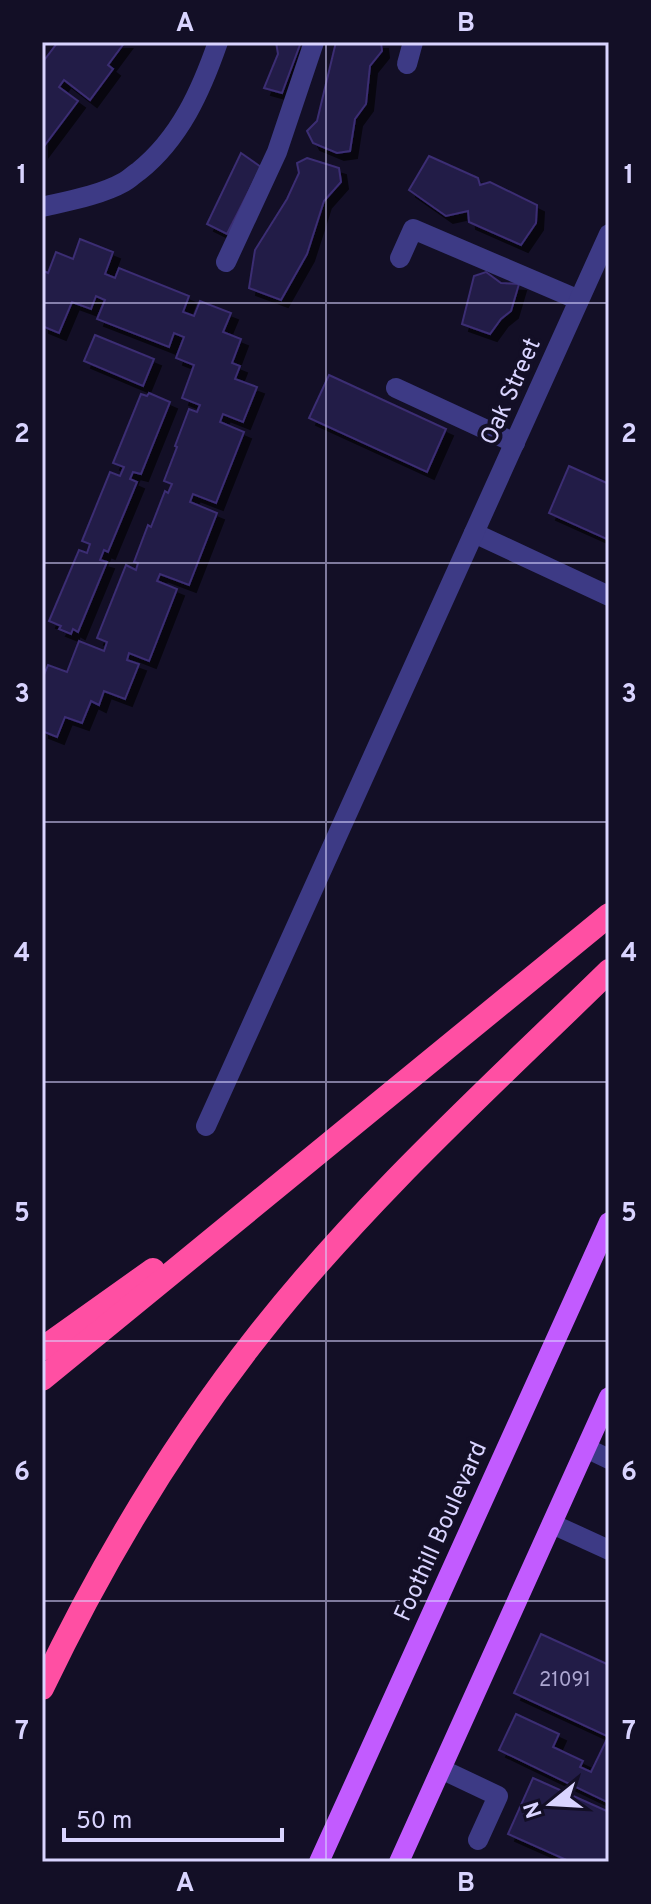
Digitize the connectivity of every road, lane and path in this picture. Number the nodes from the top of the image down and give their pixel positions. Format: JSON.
{"nodes":[{"id":1,"x":218,"y":42,"type":"edge"},
{"id":2,"x":314,"y":42,"type":"edge"},
{"id":3,"x":413,"y":42,"type":"edge"},
{"id":4,"x":407,"y":64,"type":"dead end"},
{"id":5,"x":42,"y":207,"type":"edge"},
{"id":6,"x":609,"y":234,"type":"edge"},
{"id":7,"x":400,"y":258,"type":"dead end"},
{"id":8,"x":226,"y":262,"type":"dead end"},
{"id":9,"x":579,"y":300,"type":"junction"},
{"id":10,"x":396,"y":388,"type":"dead end"},
{"id":11,"x":515,"y":443,"type":"junction"},
{"id":12,"x":474,"y":533,"type":"junction"},
{"id":13,"x":609,"y":596,"type":"edge"},
{"id":14,"x":609,"y":915,"type":"edge"},
{"id":15,"x":609,"y":971,"type":"edge"},
{"id":16,"x":417,"y":1072,"type":"junction"},
{"id":17,"x":206,"y":1126,"type":"dead end"},
{"id":18,"x":609,"y":1222,"type":"edge"},
{"id":19,"x":42,"y":1349,"type":"edge"},
{"id":20,"x":42,"y":1379,"type":"edge"},
{"id":21,"x":609,"y":1397,"type":"edge"},
{"id":22,"x":586,"y":1448,"type":"junction"},
{"id":23,"x":609,"y":1459,"type":"edge"},
{"id":24,"x":552,"y":1524,"type":"junction"},
{"id":25,"x":609,"y":1550,"type":"edge"},
{"id":26,"x":42,"y":1688,"type":"edge"},
{"id":27,"x":441,"y":1769,"type":"junction"},
{"id":28,"x":478,"y":1840,"type":"dead end"},
{"id":29,"x":319,"y":1862,"type":"edge"},
{"id":30,"x":399,"y":1862,"type":"edge"}],
"edges":[{"from":1,"to":5,"type":"street"},
{"from":2,"to":8,"type":"street"},
{"from":3,"to":4,"type":"street"},
{"from":6,"to":9,"type":"street","name":"Oak Street"},
{"from":7,"to":9,"type":"street"},
{"from":9,"to":11,"type":"street","name":"Oak Street"},
{"from":10,"to":11,"type":"street"},
{"from":11,"to":12,"type":"street","name":"Oak Street"},
{"from":12,"to":13,"type":"street"},
{"from":12,"to":17,"type":"street","name":"Oak Street"},
{"from":14,"to":16,"type":"highway"},
{"from":15,"to":26,"type":"highway"},
{"from":16,"to":19,"type":"highway"},
{"from":16,"to":20,"type":"highway"},
{"from":18,"to":29,"type":"main road","name":"Foothill Boulevard"},
{"from":21,"to":22,"type":"main road"},
{"from":22,"to":23,"type":"street"},
{"from":22,"to":24,"type":"main road"},
{"from":24,"to":25,"type":"street"},
{"from":24,"to":27,"type":"main road"},
{"from":27,"to":28,"type":"street"},
{"from":27,"to":30,"type":"main road"}]}
